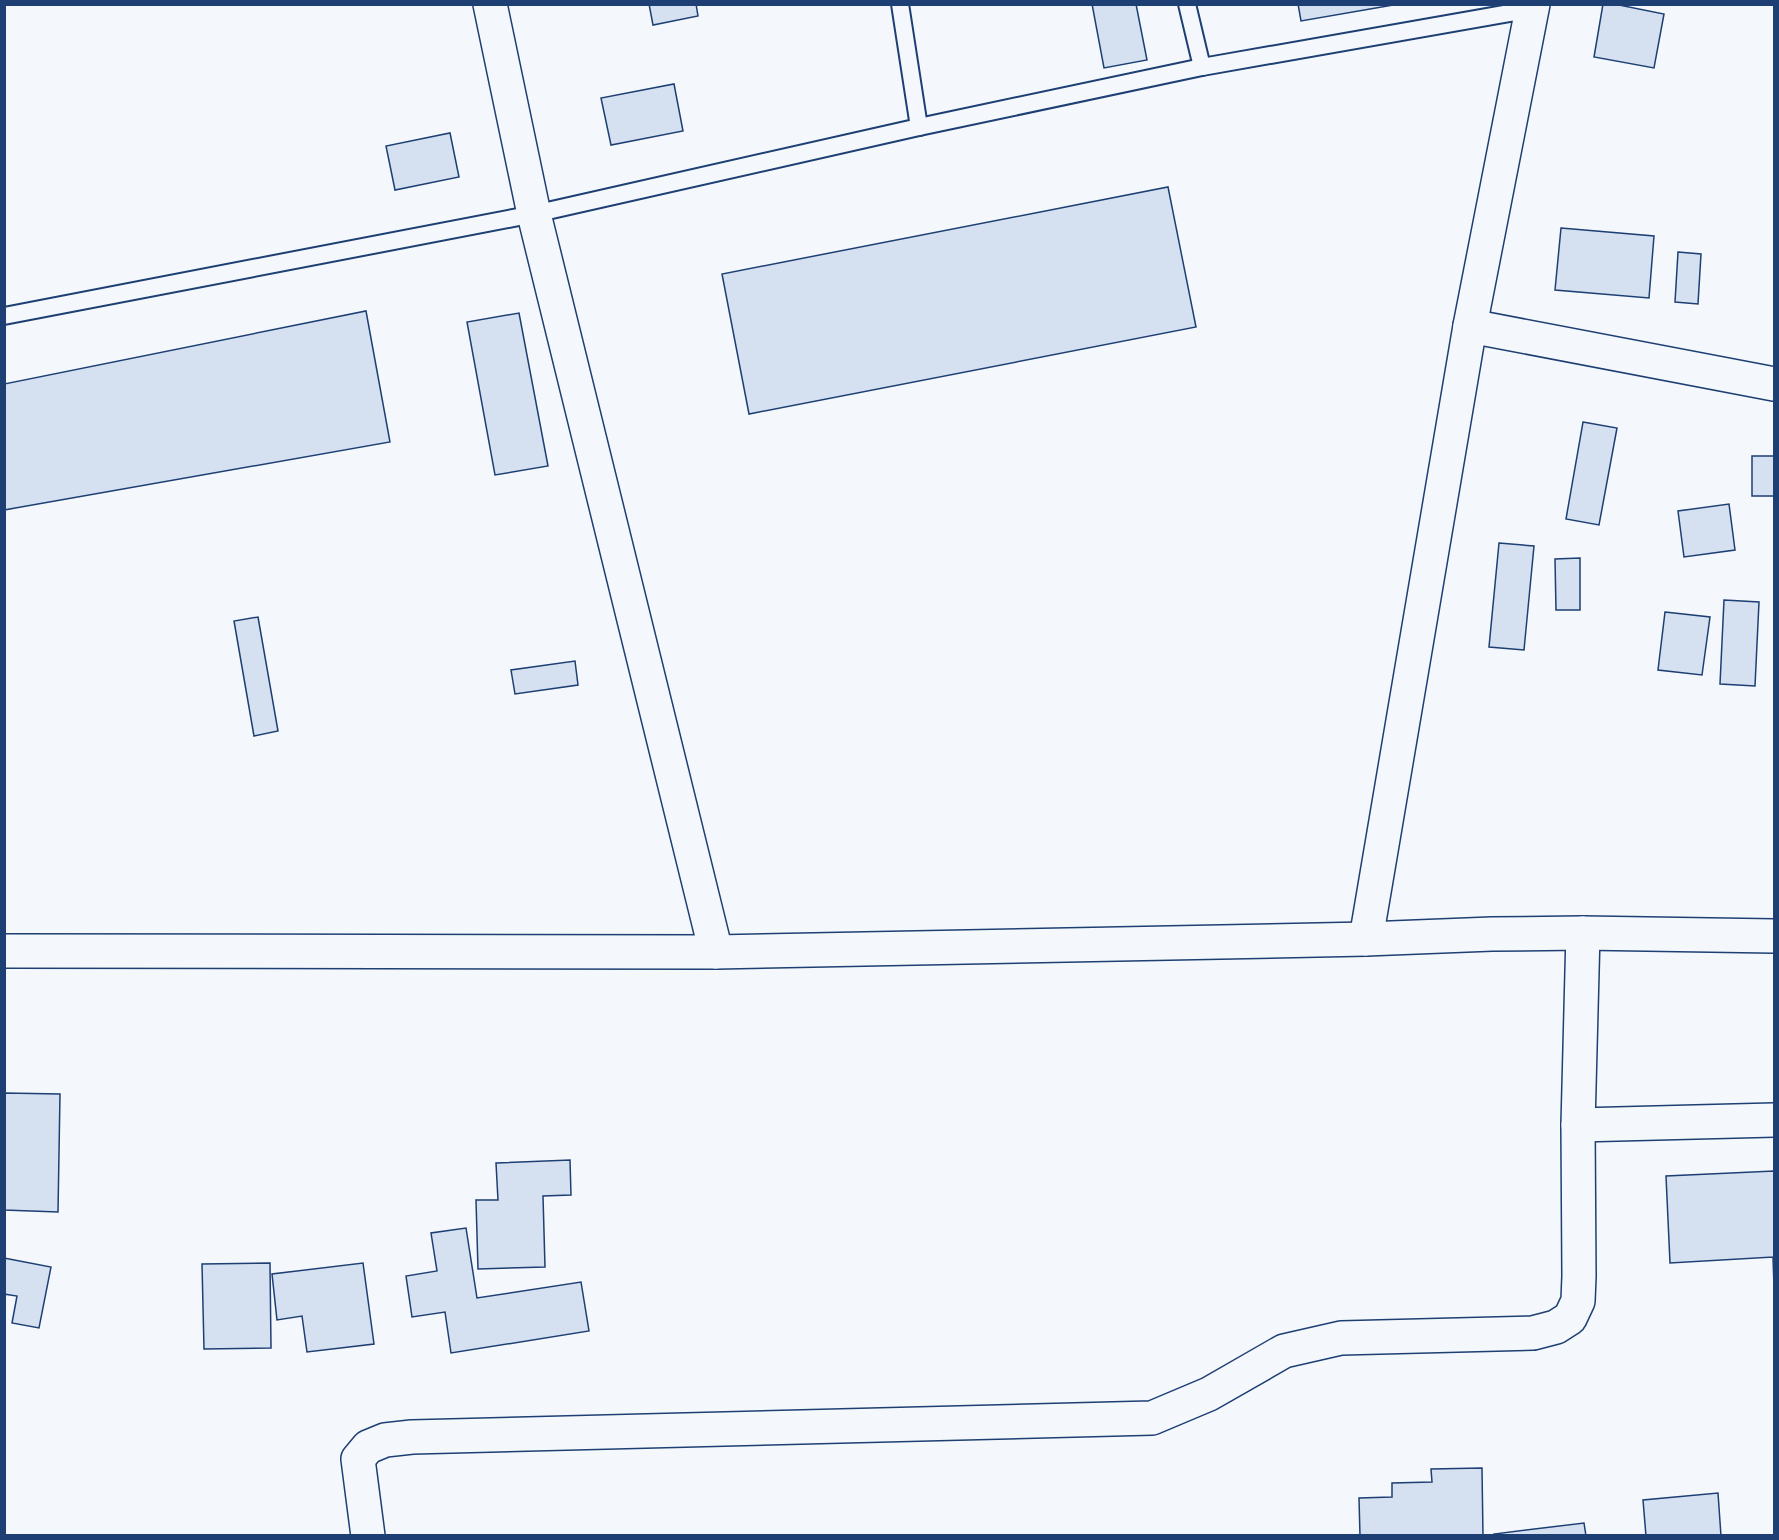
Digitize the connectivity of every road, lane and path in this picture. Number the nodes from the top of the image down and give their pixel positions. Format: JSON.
{"nodes":[{"id":1,"x":490,"y":4,"type":"edge"},
{"id":2,"x":900,"y":4,"type":"edge"},
{"id":3,"x":1187,"y":4,"type":"edge"},
{"id":4,"x":1532,"y":7,"type":"edge"},
{"id":5,"x":1202,"y":67,"type":"junction"},
{"id":6,"x":919,"y":127,"type":"junction"},
{"id":7,"x":534,"y":214,"type":"junction"},
{"id":8,"x":4,"y":316,"type":"edge"},
{"id":9,"x":1470,"y":326,"type":"junction"},
{"id":10,"x":1774,"y":384,"type":"edge"},
{"id":11,"x":1582,"y":933,"type":"junction"},
{"id":12,"x":1774,"y":936,"type":"edge"},
{"id":13,"x":1366,"y":939,"type":"junction"},
{"id":14,"x":4,"y":951,"type":"edge"},
{"id":15,"x":716,"y":952,"type":"junction"},
{"id":16,"x":1774,"y":1120,"type":"edge"},
{"id":17,"x":1578,"y":1125,"type":"junction"},
{"id":18,"x":368,"y":1536,"type":"edge"}],
"edges":[{"from":1,"to":7,"type":"street"},
{"from":2,"to":6,"type":"lane"},
{"from":3,"to":5,"type":"lane"},
{"from":4,"to":5,"type":"lane"},
{"from":4,"to":9,"type":"street"},
{"from":5,"to":6,"type":"lane"},
{"from":6,"to":7,"type":"lane"},
{"from":7,"to":8,"type":"lane"},
{"from":7,"to":15,"type":"street"},
{"from":9,"to":10,"type":"street"},
{"from":9,"to":13,"type":"street"},
{"from":11,"to":12,"type":"street"},
{"from":11,"to":13,"type":"street"},
{"from":11,"to":17,"type":"street"},
{"from":13,"to":15,"type":"street"},
{"from":14,"to":15,"type":"street"},
{"from":16,"to":17,"type":"street"},
{"from":17,"to":18,"type":"street"}]}
